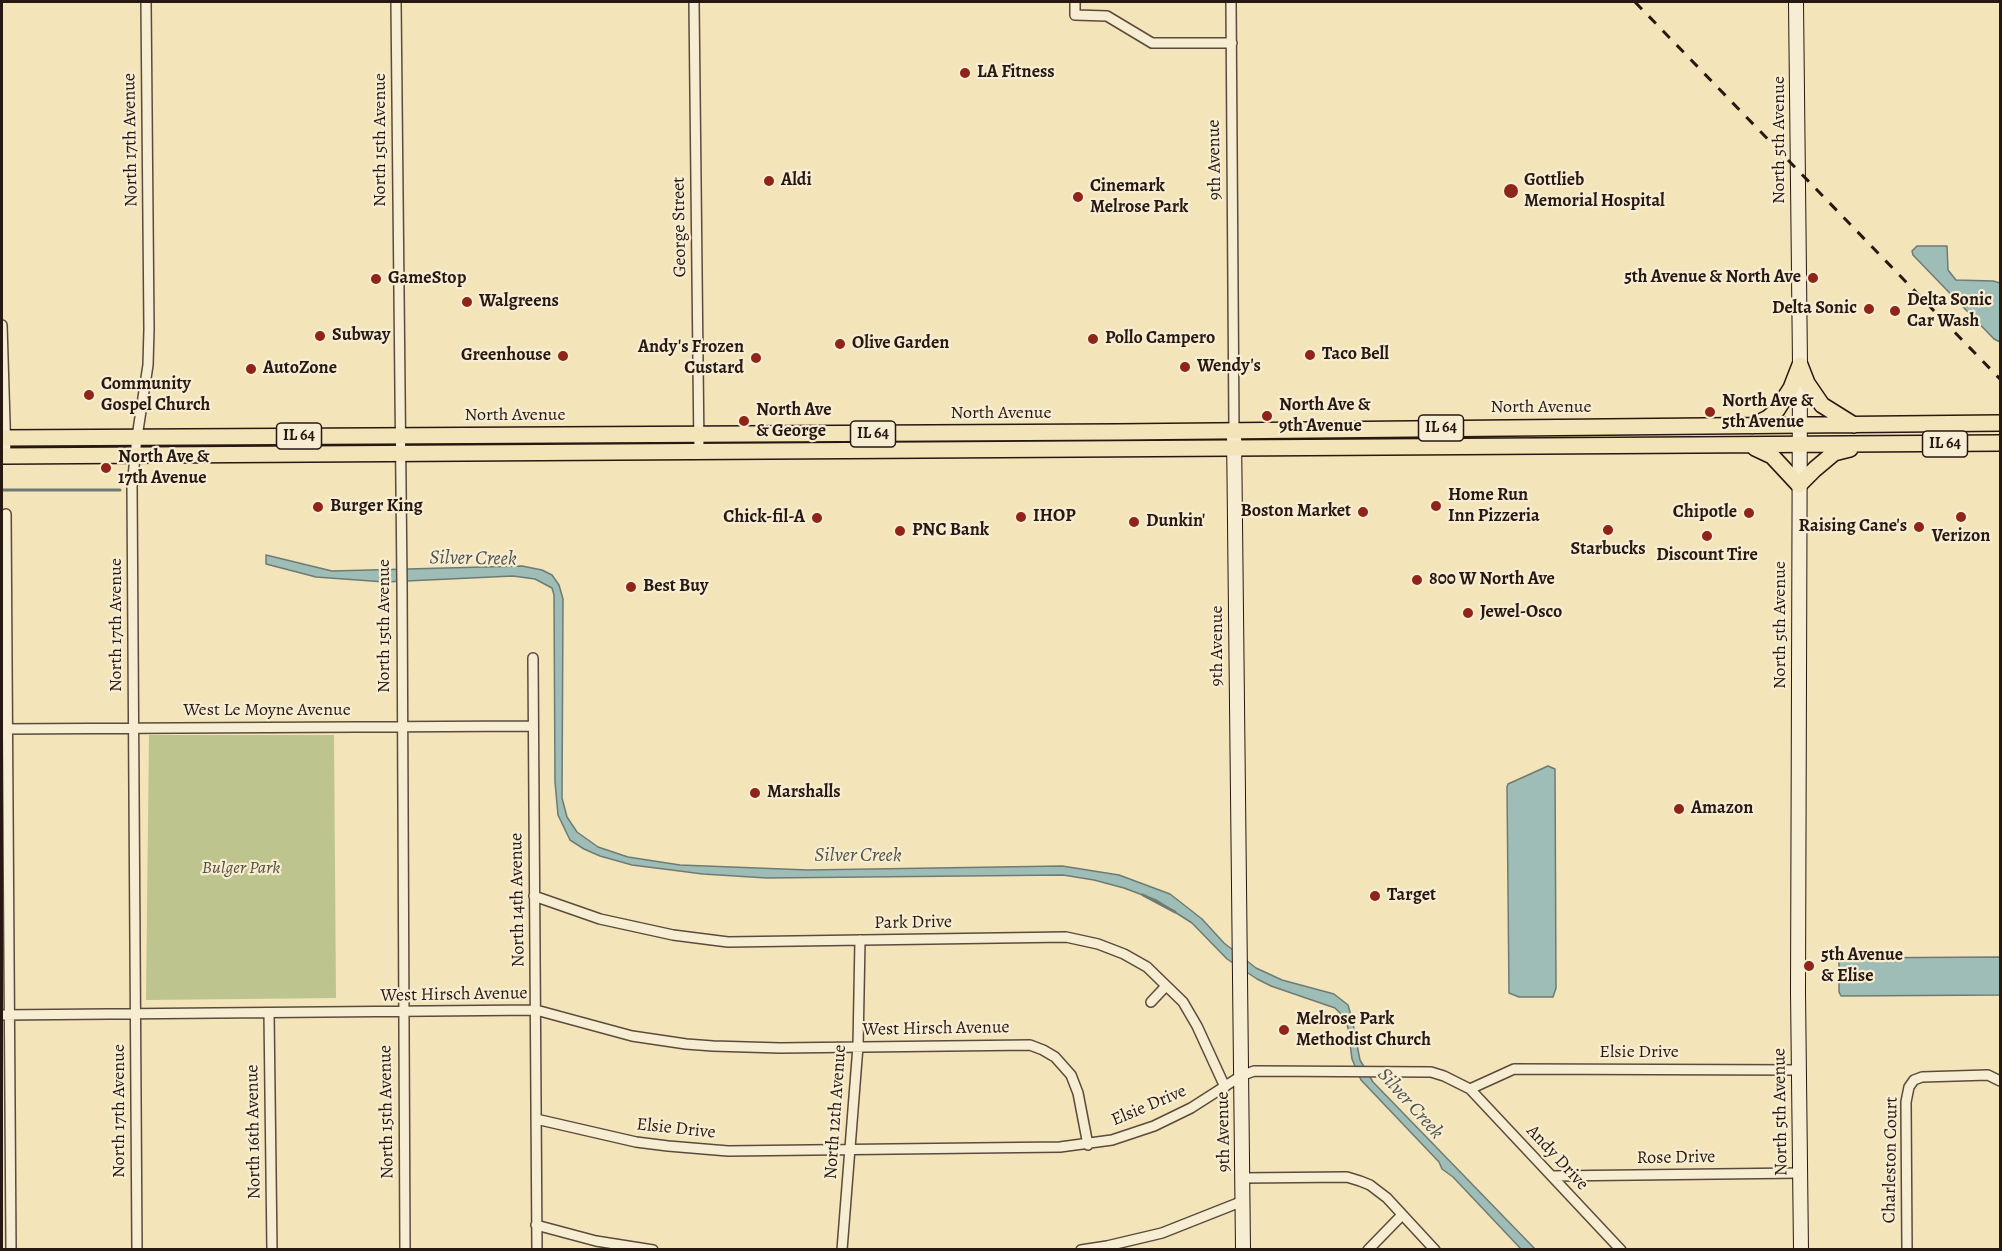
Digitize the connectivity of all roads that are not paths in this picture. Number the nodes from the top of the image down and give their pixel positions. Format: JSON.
{"nodes":[{"id":1,"x":146,"y":2,"type":"edge"},
{"id":2,"x":396,"y":2,"type":"edge"},
{"id":3,"x":694,"y":2,"type":"edge"},
{"id":4,"x":1075,"y":2,"type":"edge"},
{"id":5,"x":1231,"y":2,"type":"edge"},
{"id":6,"x":1796,"y":2,"type":"edge"},
{"id":7,"x":1232,"y":43,"type":"junction"},
{"id":8,"x":2,"y":325,"type":"edge"},
{"id":9,"x":1800,"y":364,"type":"junction"},
{"id":10,"x":2001,"y":423,"type":"edge"},
{"id":11,"x":1856,"y":426,"type":"junction"},
{"id":12,"x":1751,"y":427,"type":"junction"},
{"id":13,"x":1799,"y":427,"type":"junction"},
{"id":14,"x":1234,"y":431,"type":"junction"},
{"id":15,"x":699,"y":434,"type":"junction"},
{"id":16,"x":399,"y":436,"type":"junction"},
{"id":17,"x":136,"y":437,"type":"junction"},
{"id":18,"x":4,"y":438,"type":"edge"},
{"id":19,"x":2001,"y":443,"type":"edge"},
{"id":20,"x":1873,"y":444,"type":"junction"},
{"id":21,"x":1799,"y":445,"type":"junction"},
{"id":22,"x":1741,"y":446,"type":"junction"},
{"id":23,"x":1234,"y":449,"type":"junction"},
{"id":24,"x":699,"y":452,"type":"junction"},
{"id":25,"x":135,"y":454,"type":"junction"},
{"id":26,"x":399,"y":454,"type":"junction"},
{"id":27,"x":4,"y":456,"type":"edge"},
{"id":28,"x":1799,"y":485,"type":"junction"},
{"id":29,"x":6,"y":514,"type":"dead end"},
{"id":30,"x":533,"y":658,"type":"dead end"},
{"id":31,"x":532,"y":726,"type":"junction"},
{"id":32,"x":402,"y":727,"type":"junction"},
{"id":33,"x":134,"y":728,"type":"junction"},
{"id":34,"x":4,"y":729,"type":"edge"},
{"id":35,"x":534,"y":896,"type":"junction"},
{"id":36,"x":860,"y":940,"type":"junction"},
{"id":37,"x":1166,"y":986,"type":"junction"},
{"id":38,"x":1151,"y":1002,"type":"dead end"},
{"id":39,"x":536,"y":1010,"type":"junction"},
{"id":40,"x":269,"y":1013,"type":"junction"},
{"id":41,"x":403,"y":1013,"type":"junction"},
{"id":42,"x":136,"y":1014,"type":"junction"},
{"id":43,"x":6,"y":1015,"type":"edge"},
{"id":44,"x":858,"y":1046,"type":"junction"},
{"id":45,"x":1799,"y":1070,"type":"junction"},
{"id":46,"x":1241,"y":1076,"type":"junction"},
{"id":47,"x":2001,"y":1081,"type":"edge"},
{"id":48,"x":1225,"y":1087,"type":"junction"},
{"id":49,"x":1470,"y":1089,"type":"junction"},
{"id":50,"x":536,"y":1119,"type":"junction"},
{"id":51,"x":1088,"y":1145,"type":"junction"},
{"id":52,"x":850,"y":1150,"type":"junction"},
{"id":53,"x":1800,"y":1173,"type":"junction"},
{"id":54,"x":1551,"y":1176,"type":"junction"},
{"id":55,"x":1242,"y":1178,"type":"junction"},
{"id":56,"x":1243,"y":1201,"type":"junction"},
{"id":57,"x":1402,"y":1215,"type":"junction"},
{"id":58,"x":536,"y":1225,"type":"junction"},
{"id":59,"x":10,"y":1250,"type":"edge"},
{"id":60,"x":137,"y":1250,"type":"edge"},
{"id":61,"x":272,"y":1250,"type":"edge"},
{"id":62,"x":405,"y":1250,"type":"edge"},
{"id":63,"x":537,"y":1250,"type":"edge"},
{"id":64,"x":653,"y":1250,"type":"edge"},
{"id":65,"x":842,"y":1250,"type":"edge"},
{"id":66,"x":1081,"y":1250,"type":"edge"},
{"id":67,"x":1243,"y":1250,"type":"edge"},
{"id":68,"x":1368,"y":1250,"type":"edge"},
{"id":69,"x":1435,"y":1250,"type":"edge"},
{"id":70,"x":1621,"y":1250,"type":"edge"},
{"id":71,"x":1801,"y":1250,"type":"edge"},
{"id":72,"x":1907,"y":1250,"type":"edge"}],
"edges":[{"from":1,"to":17,"type":"street","name":"North 17th Avenue"},
{"from":2,"to":16,"type":"street","name":"North 15th Avenue"},
{"from":3,"to":15,"type":"street","name":"George Street"},
{"from":4,"to":7,"type":"street"},
{"from":5,"to":7,"type":"street","name":"9th Avenue"},
{"from":6,"to":9,"type":"street","name":"North 5th Avenue"},
{"from":7,"to":14,"type":"street","name":"9th Avenue"},
{"from":8,"to":18,"type":"street"},
{"from":9,"to":11,"type":"main road"},
{"from":9,"to":12,"type":"main road"},
{"from":9,"to":13,"type":"street","name":"North 5th Avenue"},
{"from":10,"to":11,"type":"main road","name":"North Avenue","number":"IL 64"},
{"from":11,"to":13,"type":"main road","name":"North Avenue","number":"IL 64"},
{"from":12,"to":13,"type":"main road","name":"North Avenue","number":"IL 64"},
{"from":12,"to":14,"type":"main road","name":"North Avenue","number":"IL 64"},
{"from":13,"to":21,"type":"street","name":"North 5th Avenue"},
{"from":14,"to":15,"type":"main road","name":"North Avenue","number":"IL 64"},
{"from":14,"to":23,"type":"street","name":"9th Avenue"},
{"from":15,"to":16,"type":"main road","name":"North Avenue","number":"IL 64"},
{"from":15,"to":24,"type":"street","name":"George Street"},
{"from":16,"to":17,"type":"main road","name":"North Avenue","number":"IL 64"},
{"from":16,"to":26,"type":"street","name":"North 15th Avenue"},
{"from":17,"to":18,"type":"main road","name":"North Avenue","number":"IL 64"},
{"from":17,"to":25,"type":"street","name":"North 17th Avenue"},
{"from":18,"to":27,"type":"street"},
{"from":19,"to":20,"type":"main road","name":"North Avenue","number":"IL 64"},
{"from":20,"to":21,"type":"main road","name":"North Avenue","number":"IL 64"},
{"from":20,"to":28,"type":"main road"},
{"from":21,"to":22,"type":"main road","name":"North Avenue","number":"IL 64"},
{"from":21,"to":28,"type":"street","name":"North 5th Avenue"},
{"from":22,"to":23,"type":"main road","name":"North Avenue","number":"IL 64"},
{"from":22,"to":28,"type":"main road"},
{"from":23,"to":24,"type":"main road","name":"North Avenue","number":"IL 64"},
{"from":23,"to":46,"type":"street","name":"9th Avenue"},
{"from":24,"to":26,"type":"main road","name":"North Avenue","number":"IL 64"},
{"from":25,"to":26,"type":"main road","name":"North Avenue","number":"IL 64"},
{"from":25,"to":27,"type":"main road","name":"North Avenue","number":"IL 64"},
{"from":25,"to":33,"type":"street","name":"North 17th Avenue"},
{"from":26,"to":32,"type":"street","name":"North 15th Avenue"},
{"from":28,"to":45,"type":"street","name":"North 5th Avenue"},
{"from":29,"to":34,"type":"street"},
{"from":30,"to":31,"type":"street","name":"North 14th Avenue"},
{"from":31,"to":32,"type":"street","name":"West Le Moyne Avenue"},
{"from":31,"to":35,"type":"street","name":"North 14th Avenue"},
{"from":32,"to":33,"type":"street","name":"West Le Moyne Avenue"},
{"from":32,"to":41,"type":"street","name":"North 15th Avenue"},
{"from":33,"to":34,"type":"street","name":"West Le Moyne Avenue"},
{"from":33,"to":42,"type":"street","name":"North 17th Avenue"},
{"from":34,"to":43,"type":"street"},
{"from":35,"to":36,"type":"street","name":"Park Drive"},
{"from":35,"to":39,"type":"street","name":"North 14th Avenue"},
{"from":36,"to":37,"type":"street","name":"Park Drive"},
{"from":36,"to":44,"type":"street","name":"North 12th Avenue"},
{"from":37,"to":38,"type":"street"},
{"from":37,"to":48,"type":"street","name":"Park Drive"},
{"from":39,"to":41,"type":"street","name":"West Hirsch Avenue"},
{"from":39,"to":44,"type":"street","name":"West Hirsch Avenue"},
{"from":39,"to":50,"type":"street","name":"North 14th Avenue"},
{"from":40,"to":41,"type":"street","name":"West Hirsch Avenue"},
{"from":40,"to":42,"type":"street","name":"West Hirsch Avenue"},
{"from":40,"to":61,"type":"street","name":"North 16th Avenue"},
{"from":41,"to":62,"type":"street","name":"North 15th Avenue"},
{"from":42,"to":43,"type":"street","name":"West Hirsch Avenue"},
{"from":42,"to":60,"type":"street","name":"North 17th Avenue"},
{"from":43,"to":59,"type":"street"},
{"from":44,"to":51,"type":"street","name":"West Hirsch Avenue"},
{"from":44,"to":52,"type":"street","name":"North 12th Avenue"},
{"from":45,"to":49,"type":"street","name":"Elsie Drive"},
{"from":45,"to":53,"type":"street","name":"North 5th Avenue"},
{"from":46,"to":48,"type":"street","name":"Elsie Drive"},
{"from":46,"to":49,"type":"street","name":"Elsie Drive"},
{"from":46,"to":55,"type":"street","name":"9th Avenue"},
{"from":47,"to":72,"type":"street","name":"Charleston Court"},
{"from":48,"to":51,"type":"street","name":"Elsie Drive"},
{"from":49,"to":54,"type":"street","name":"Andy Drive"},
{"from":50,"to":52,"type":"street","name":"Elsie Drive"},
{"from":50,"to":58,"type":"street","name":"North 14th Avenue"},
{"from":51,"to":52,"type":"street","name":"Elsie Drive"},
{"from":52,"to":65,"type":"street","name":"North 12th Avenue"},
{"from":53,"to":54,"type":"street","name":"Rose Drive"},
{"from":53,"to":71,"type":"street","name":"North 5th Avenue"},
{"from":54,"to":70,"type":"street","name":"Andy Drive"},
{"from":55,"to":56,"type":"street","name":"9th Avenue"},
{"from":55,"to":57,"type":"street"},
{"from":56,"to":66,"type":"street"},
{"from":56,"to":67,"type":"street","name":"9th Avenue"},
{"from":57,"to":68,"type":"street"},
{"from":57,"to":69,"type":"street"},
{"from":58,"to":63,"type":"street","name":"North 14th Avenue"},
{"from":58,"to":64,"type":"street"}]}
